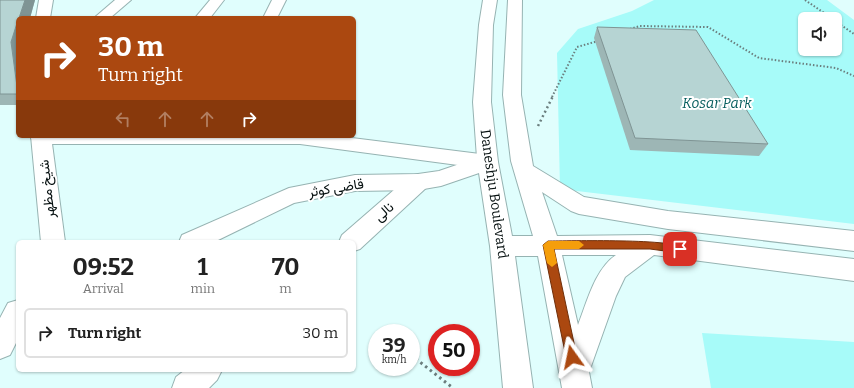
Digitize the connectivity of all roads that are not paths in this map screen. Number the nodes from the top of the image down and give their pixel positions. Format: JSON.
{"nodes":[{"id":1,"x":46,"y":0,"type":"edge"},
{"id":2,"x":124,"y":0,"type":"edge"},
{"id":3,"x":217,"y":0,"type":"edge"},
{"id":4,"x":279,"y":0,"type":"edge"},
{"id":5,"x":490,"y":0,"type":"edge"},
{"id":6,"x":515,"y":0,"type":"edge"},
{"id":7,"x":43,"y":16,"type":"edge"},
{"id":8,"x":104,"y":16,"type":"edge"},
{"id":9,"x":204,"y":16,"type":"edge"},
{"id":10,"x":271,"y":16,"type":"edge"},
{"id":11,"x":41,"y":138,"type":"edge"},
{"id":12,"x":308,"y":138,"type":"edge"},
{"id":13,"x":488,"y":162,"type":"junction"},
{"id":14,"x":522,"y":166,"type":"junction"},
{"id":15,"x":418,"y":182,"type":"junction"},
{"id":16,"x":53,"y":240,"type":"edge"},
{"id":17,"x":195,"y":240,"type":"edge"},
{"id":18,"x":353,"y":240,"type":"edge"},
{"id":19,"x":854,"y":241,"type":"edge"},
{"id":20,"x":548,"y":245,"type":"junction"},
{"id":21,"x":650,"y":245,"type":"junction"},
{"id":22,"x":502,"y":246,"type":"junction"},
{"id":23,"x":854,"y":270,"type":"edge"},
{"id":24,"x":16,"y":316,"type":"edge"},
{"id":25,"x":0,"y":345,"type":"edge"},
{"id":26,"x":16,"y":347,"type":"edge"},
{"id":27,"x":0,"y":357,"type":"edge"},
{"id":28,"x":205,"y":372,"type":"edge"},
{"id":29,"x":576,"y":380,"type":"edge"},
{"id":30,"x":187,"y":388,"type":"edge"},
{"id":31,"x":518,"y":388,"type":"edge"}],
"edges":[{"from":1,"to":7,"type":"main road"},
{"from":2,"to":8,"type":"main road"},
{"from":3,"to":9,"type":"main road"},
{"from":4,"to":10,"type":"main road"},
{"from":5,"to":13,"type":"main road","name":"Daneshju Boulevard"},
{"from":6,"to":14,"type":"main road"},
{"from":11,"to":16,"type":"main road","name":"شیخ مظهر"},
{"from":12,"to":13,"type":"main road"},
{"from":13,"to":15,"type":"main road","name":"قاضی کوثر"},
{"from":13,"to":22,"type":"main road","name":"Daneshju Boulevard"},
{"from":14,"to":19,"type":"main road"},
{"from":14,"to":20,"type":"main road"},
{"from":15,"to":17,"type":"main road","name":"قاضی کوثر"},
{"from":15,"to":18,"type":"main road","name":"نالی"},
{"from":20,"to":21,"type":"main road"},
{"from":20,"to":22,"type":"main road"},
{"from":20,"to":29,"type":"main road"},
{"from":21,"to":23,"type":"main road"},
{"from":21,"to":29,"type":"main road"},
{"from":22,"to":31,"type":"main road","name":"Daneshju Boulevard"},
{"from":24,"to":25,"type":"main road"},
{"from":26,"to":27,"type":"main road"},
{"from":28,"to":30,"type":"main road"}]}
